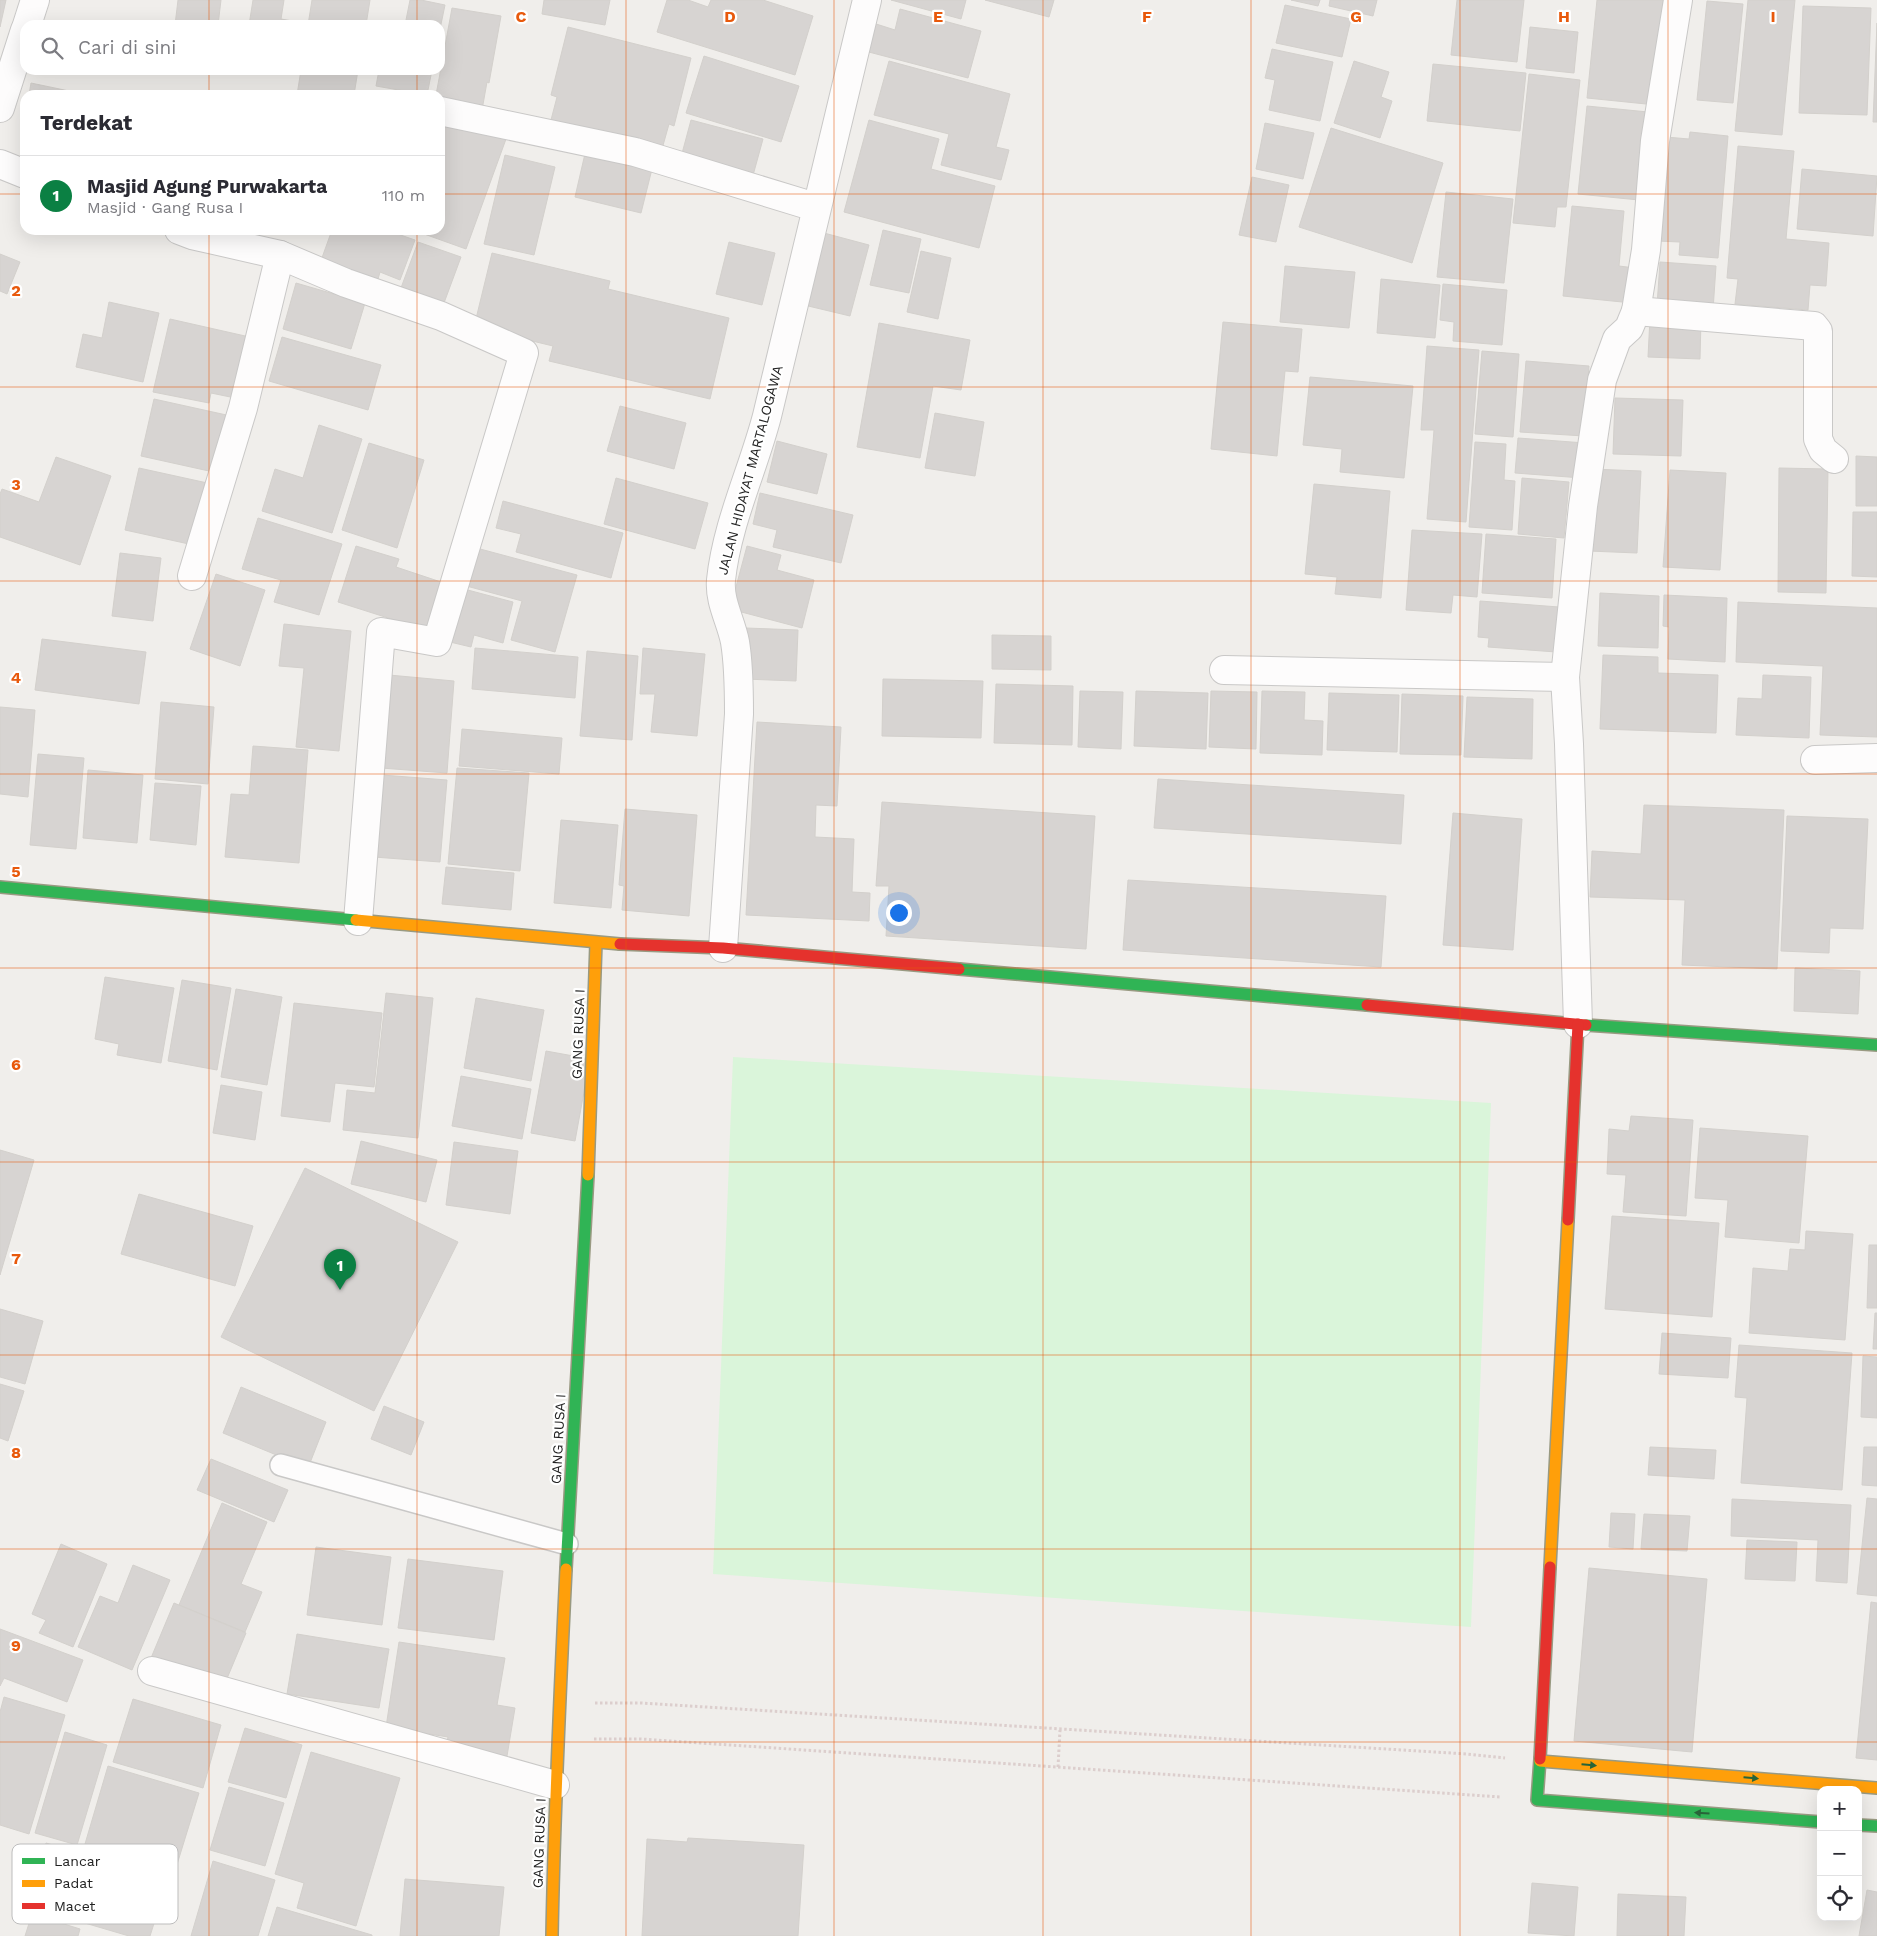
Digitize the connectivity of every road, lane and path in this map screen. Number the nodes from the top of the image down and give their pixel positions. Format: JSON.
{"nodes":[{"id":1,"x":35,"y":0,"type":"edge"},
{"id":2,"x":867,"y":0,"type":"edge"},
{"id":3,"x":1678,"y":0,"type":"edge"},
{"id":4,"x":29,"y":20,"type":"edge"},
{"id":5,"x":20,"y":46,"type":"edge"},
{"id":6,"x":0,"y":108,"type":"edge"},
{"id":7,"x":445,"y":112,"type":"edge"},
{"id":8,"x":0,"y":164,"type":"edge"},
{"id":9,"x":20,"y":172,"type":"edge"},
{"id":10,"x":815,"y":207,"type":"junction"},
{"id":11,"x":192,"y":235,"type":"edge"},
{"id":12,"x":280,"y":255,"type":"junction"},
{"id":13,"x":1636,"y":311,"type":"junction"},
{"id":14,"x":1834,"y":459,"type":"dead end"},
{"id":15,"x":192,"y":576,"type":"dead end"},
{"id":16,"x":1224,"y":670,"type":"dead end"},
{"id":17,"x":1565,"y":676,"type":"junction"},
{"id":18,"x":1877,"y":758,"type":"edge"},
{"id":19,"x":1815,"y":760,"type":"dead end"},
{"id":20,"x":0,"y":888,"type":"edge"},
{"id":21,"x":358,"y":921,"type":"junction"},
{"id":22,"x":596,"y":943,"type":"junction"},
{"id":23,"x":724,"y":948,"type":"junction"},
{"id":24,"x":1578,"y":1024,"type":"junction"},
{"id":25,"x":1877,"y":1045,"type":"edge"},
{"id":26,"x":281,"y":1465,"type":"dead end"},
{"id":27,"x":567,"y":1544,"type":"junction"},
{"id":28,"x":152,"y":1671,"type":"dead end"},
{"id":29,"x":560,"y":1702,"type":"junction"},
{"id":30,"x":1060,"y":1730,"type":"junction"},
{"id":31,"x":560,"y":1739,"type":"junction"},
{"id":32,"x":1540,"y":1761,"type":"junction"},
{"id":33,"x":1058,"y":1767,"type":"junction"},
{"id":34,"x":555,"y":1785,"type":"junction"},
{"id":35,"x":1877,"y":1788,"type":"edge"},
{"id":36,"x":1536,"y":1800,"type":"junction"},
{"id":37,"x":1817,"y":1822,"type":"edge"},
{"id":38,"x":1862,"y":1825,"type":"edge"},
{"id":39,"x":1877,"y":1826,"type":"edge"},
{"id":40,"x":552,"y":1936,"type":"edge"}],
"edges":[{"from":1,"to":4,"type":"street"},
{"from":2,"to":10,"type":"street","name":"JALAN HIDAYAT MARTALOGAWA"},
{"from":3,"to":13,"type":"street"},
{"from":5,"to":6,"type":"street"},
{"from":7,"to":10,"type":"street"},
{"from":8,"to":9,"type":"street"},
{"from":10,"to":23,"type":"street","name":"JALAN HIDAYAT MARTALOGAWA"},
{"from":11,"to":12,"type":"street"},
{"from":12,"to":15,"type":"street"},
{"from":12,"to":21,"type":"street"},
{"from":13,"to":14,"type":"street"},
{"from":13,"to":17,"type":"street"},
{"from":16,"to":17,"type":"street"},
{"from":17,"to":24,"type":"street"},
{"from":18,"to":19,"type":"street"},
{"from":20,"to":21,"type":"street"},
{"from":21,"to":22,"type":"street"},
{"from":22,"to":23,"type":"street"},
{"from":22,"to":27,"type":"street","name":"GANG RUSA I"},
{"from":23,"to":24,"type":"street"},
{"from":24,"to":25,"type":"street"},
{"from":24,"to":32,"type":"street"},
{"from":26,"to":27,"type":"lane"},
{"from":27,"to":29,"type":"street","name":"GANG RUSA I"},
{"from":28,"to":34,"type":"street"},
{"from":29,"to":30,"type":"path"},
{"from":29,"to":31,"type":"street","name":"GANG RUSA I"},
{"from":30,"to":32,"type":"path"},
{"from":30,"to":33,"type":"path"},
{"from":31,"to":33,"type":"path"},
{"from":31,"to":34,"type":"street","name":"GANG RUSA I"},
{"from":32,"to":35,"type":"street","one_way":true},
{"from":32,"to":36,"type":"street"},
{"from":33,"to":36,"type":"path"},
{"from":34,"to":40,"type":"street","name":"GANG RUSA I"},
{"from":37,"to":36,"type":"street","one_way":true},
{"from":38,"to":39,"type":"street"}]}
